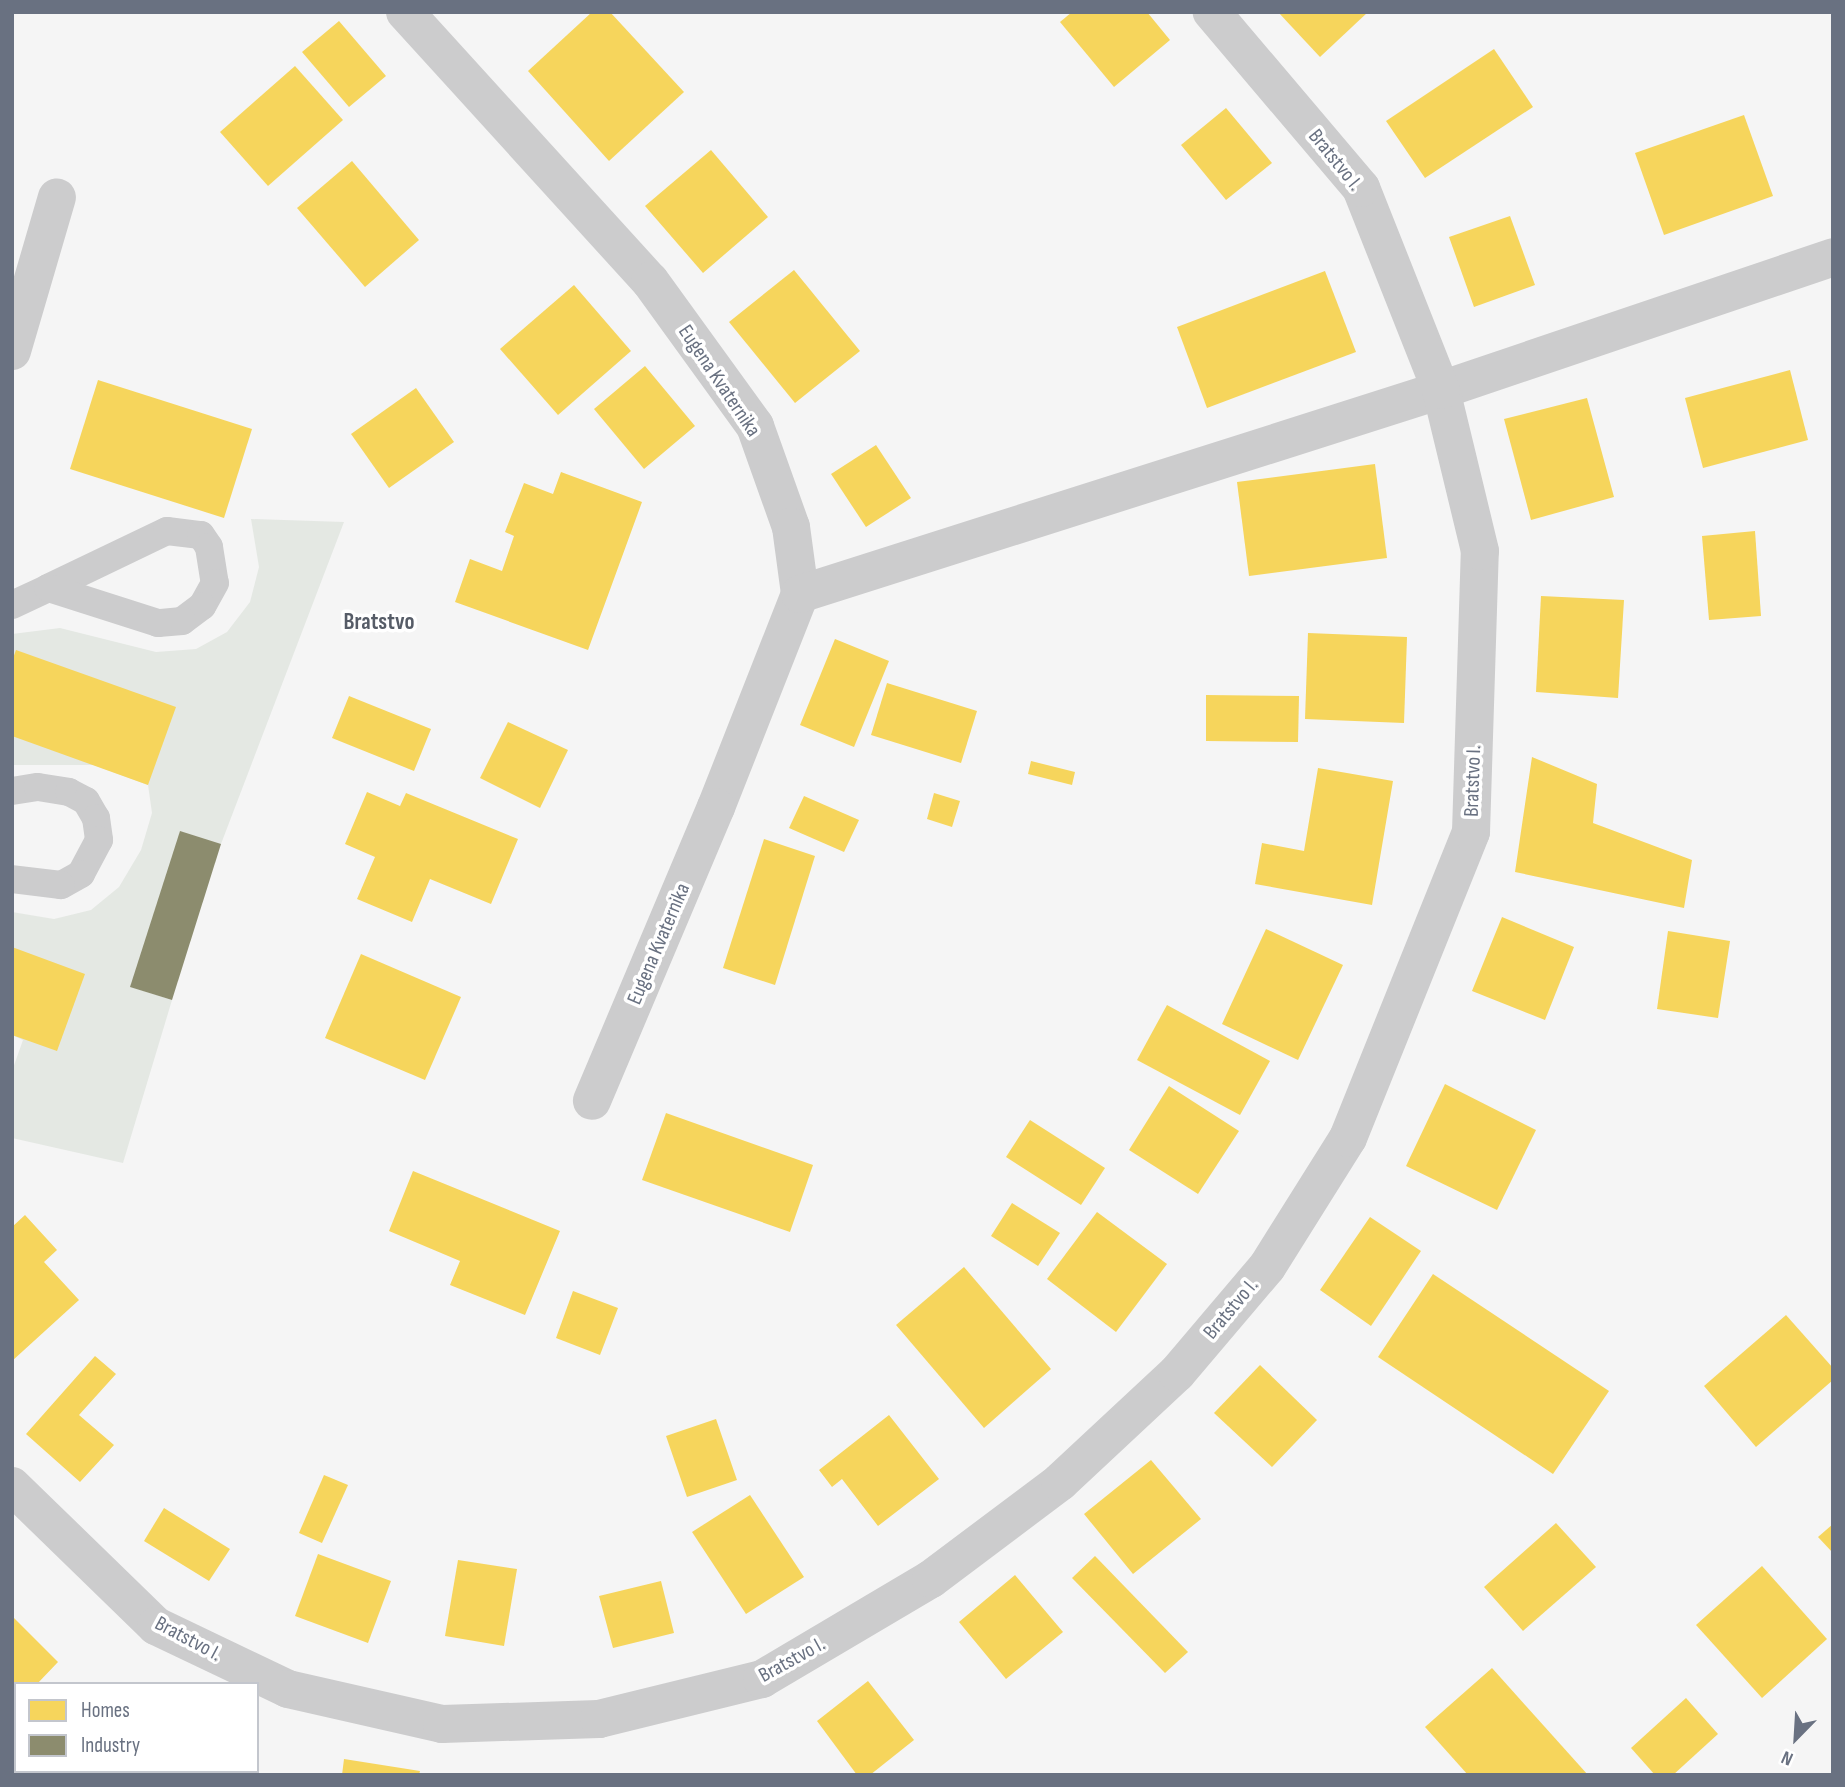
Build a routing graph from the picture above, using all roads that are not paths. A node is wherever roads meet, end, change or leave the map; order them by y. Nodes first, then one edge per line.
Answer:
1 (405, 12) edge
2 (1212, 12) edge
3 (57, 197) dead end
4 (1833, 257) edge
5 (12, 351) edge
6 (1441, 390) junction
7 (48, 588) junction
8 (800, 594) junction
9 (12, 606) edge
10 (12, 791) edge
11 (12, 879) edge
12 (592, 1101) dead end
13 (12, 1486) edge

1 - 8 street, Eugena Kvaternika
2 - 6 street, Bratstvo I.
3 - 5 street
4 - 6 street
6 - 8 street
6 - 13 street, Bratstvo I.
7 - 7 lane
7 - 9 lane
8 - 12 street, Eugena Kvaternika
10 - 11 lane

